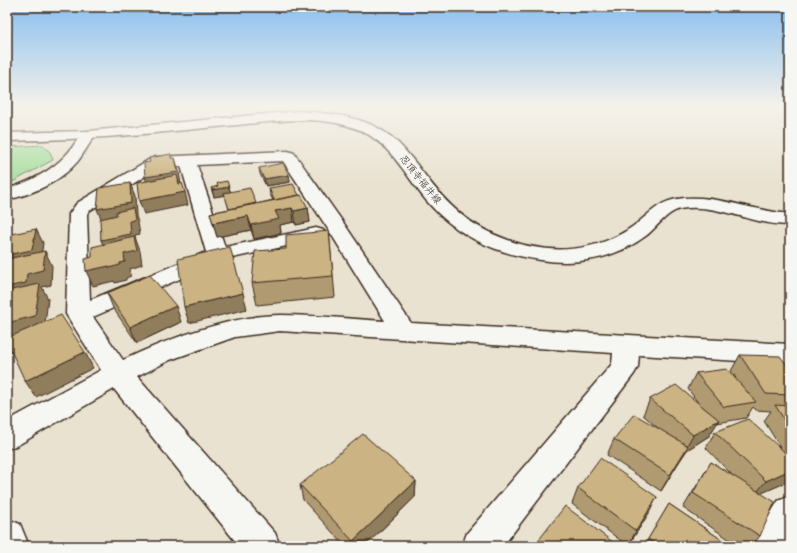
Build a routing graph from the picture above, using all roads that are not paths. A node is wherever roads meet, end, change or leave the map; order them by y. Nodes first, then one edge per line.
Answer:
1 (112, 132) edge
2 (373, 132) edge
3 (88, 134) junction
4 (7, 137) edge
5 (187, 160) junction
6 (7, 195) edge
7 (790, 220) edge
8 (338, 229) junction
9 (217, 255) junction
10 (78, 314) junction
11 (403, 330) junction
12 (627, 345) junction
13 (786, 359) edge
14 (118, 374) junction
15 (7, 436) edge
16 (790, 513) edge
17 (7, 537) edge
18 (11, 546) edge
19 (262, 546) edge
20 (480, 546) edge
21 (772, 546) edge

1 - 3 street, 忍頂寺福井線
2 - 7 street, 忍頂寺福井線
3 - 4 street, 忍頂寺福井線
3 - 6 street
5 - 8 street
5 - 9 street
5 - 10 street
8 - 9 street
8 - 11 street
9 - 10 street
10 - 14 street
11 - 12 street
11 - 14 street
12 - 13 street
12 - 20 street
14 - 15 street
14 - 19 street
16 - 21 street
17 - 18 street

